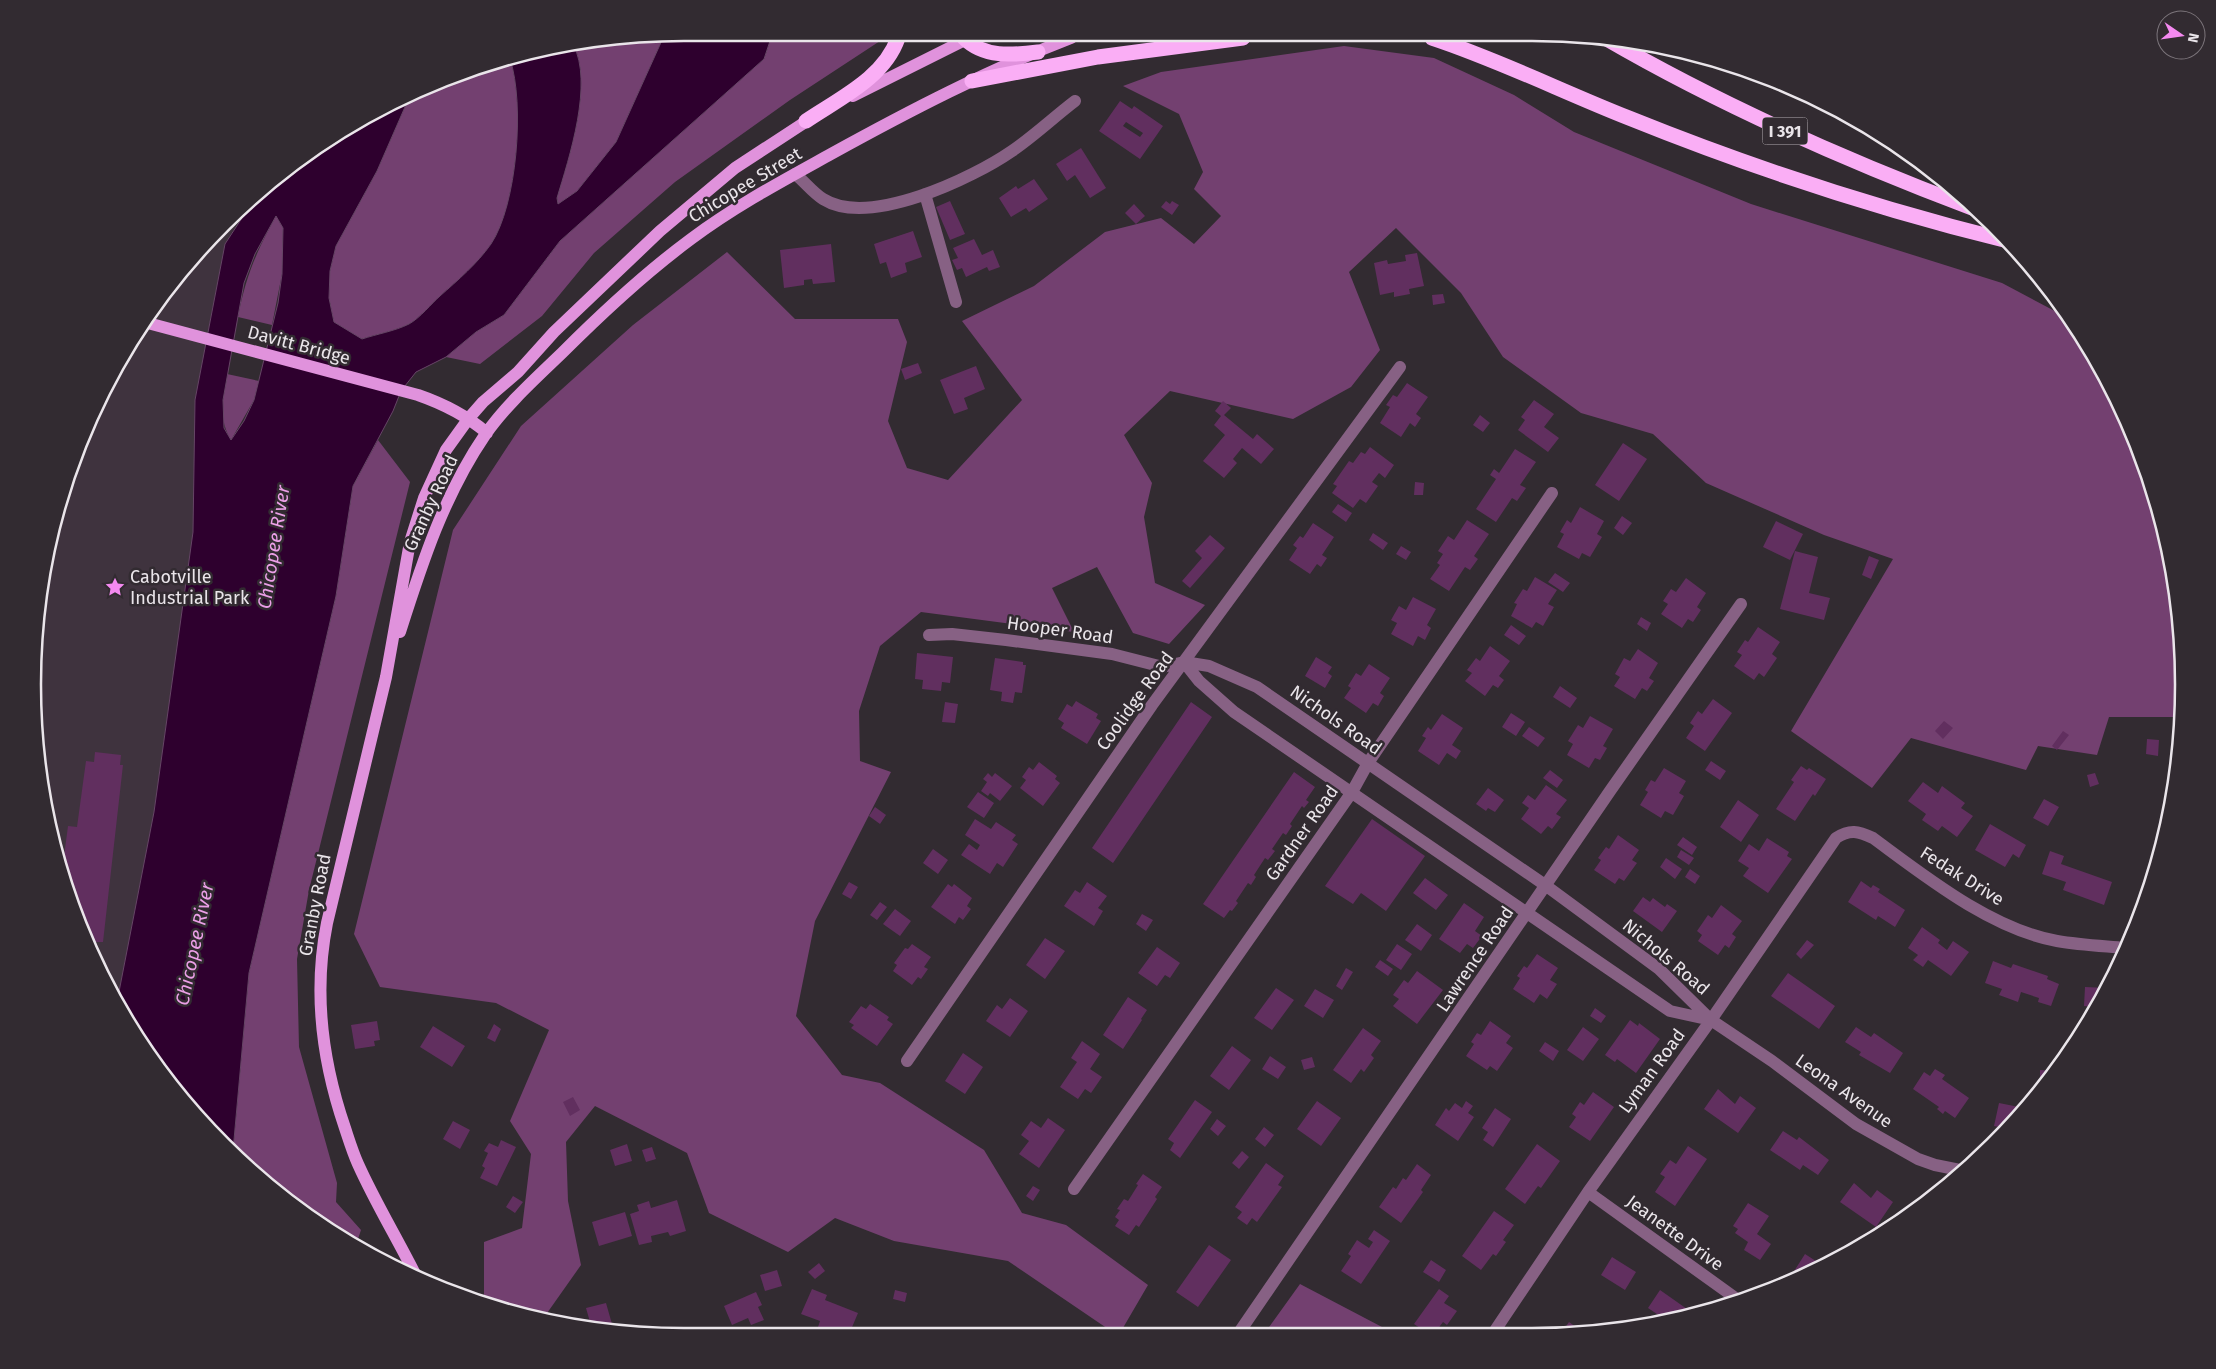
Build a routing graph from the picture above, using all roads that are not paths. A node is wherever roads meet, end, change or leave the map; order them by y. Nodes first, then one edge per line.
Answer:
1 (897, 41) edge
2 (962, 41) edge
3 (968, 41) edge
4 (1065, 41) edge
5 (1220, 41) edge
6 (1439, 41) edge
7 (1624, 49) edge
8 (1038, 52) junction
9 (972, 81) junction
10 (1075, 101) dead end
11 (806, 121) junction
12 (795, 174) junction
13 (925, 194) junction
14 (1957, 202) edge
15 (1994, 238) edge
16 (956, 302) dead end
17 (152, 324) edge
18 (1400, 367) dead end
19 (469, 418) junction
20 (487, 433) junction
21 (1552, 493) dead end
22 (1741, 604) dead end
23 (929, 635) dead end
24 (1184, 662) junction
25 (386, 677) junction
26 (1368, 763) junction
27 (1352, 792) junction
28 (1846, 832) joint
29 (1545, 885) junction
30 (1527, 913) junction
31 (2118, 947) edge
32 (1711, 1020) junction
33 (906, 1061) dead end
34 (1955, 1169) edge
35 (1074, 1189) dead end
36 (1588, 1192) junction
37 (411, 1266) edge
38 (1732, 1296) edge
39 (1242, 1328) edge
40 (1497, 1328) edge

1 - 11 highway
2 - 11 main road, Chicopee Street
3 - 8 highway
4 - 8 main road, Chicopee Street
5 - 9 highway
6 - 15 highway
7 - 14 highway, I 391
8 - 9 main road, Chicopee Street
9 - 12 main road, Chicopee Street
10 - 13 street
11 - 19 main road, Chicopee Street
12 - 13 street
12 - 20 main road, Chicopee Street
13 - 16 street
17 - 19 main road, Davitt Bridge
18 - 24 street, Coolidge Road
19 - 20 main road, Davitt Bridge
19 - 25 main road, Granby Road
20 - 25 main road, Granby Road
21 - 26 street, Gardner Road
22 - 29 street, Lawrence Road
23 - 24 street, Hooper Road
24 - 26 street, Nichols Road
24 - 27 street, Nichols Road
24 - 33 street, Coolidge Road
25 - 37 main road, Granby Road
26 - 27 street, Gardner Road
26 - 29 street, Nichols Road
27 - 30 street, Nichols Road
27 - 35 street, Gardner Road
28 - 31 street, Fedak Drive
28 - 32 street, Lyman Road
29 - 30 street, Lawrence Road
29 - 32 street, Nichols Road
30 - 32 street, Nichols Road
30 - 39 street, Lawrence Road
32 - 34 street, Leona Avenue
32 - 36 street, Lyman Road
36 - 38 street, Jeanette Drive
36 - 40 street, Lyman Road

